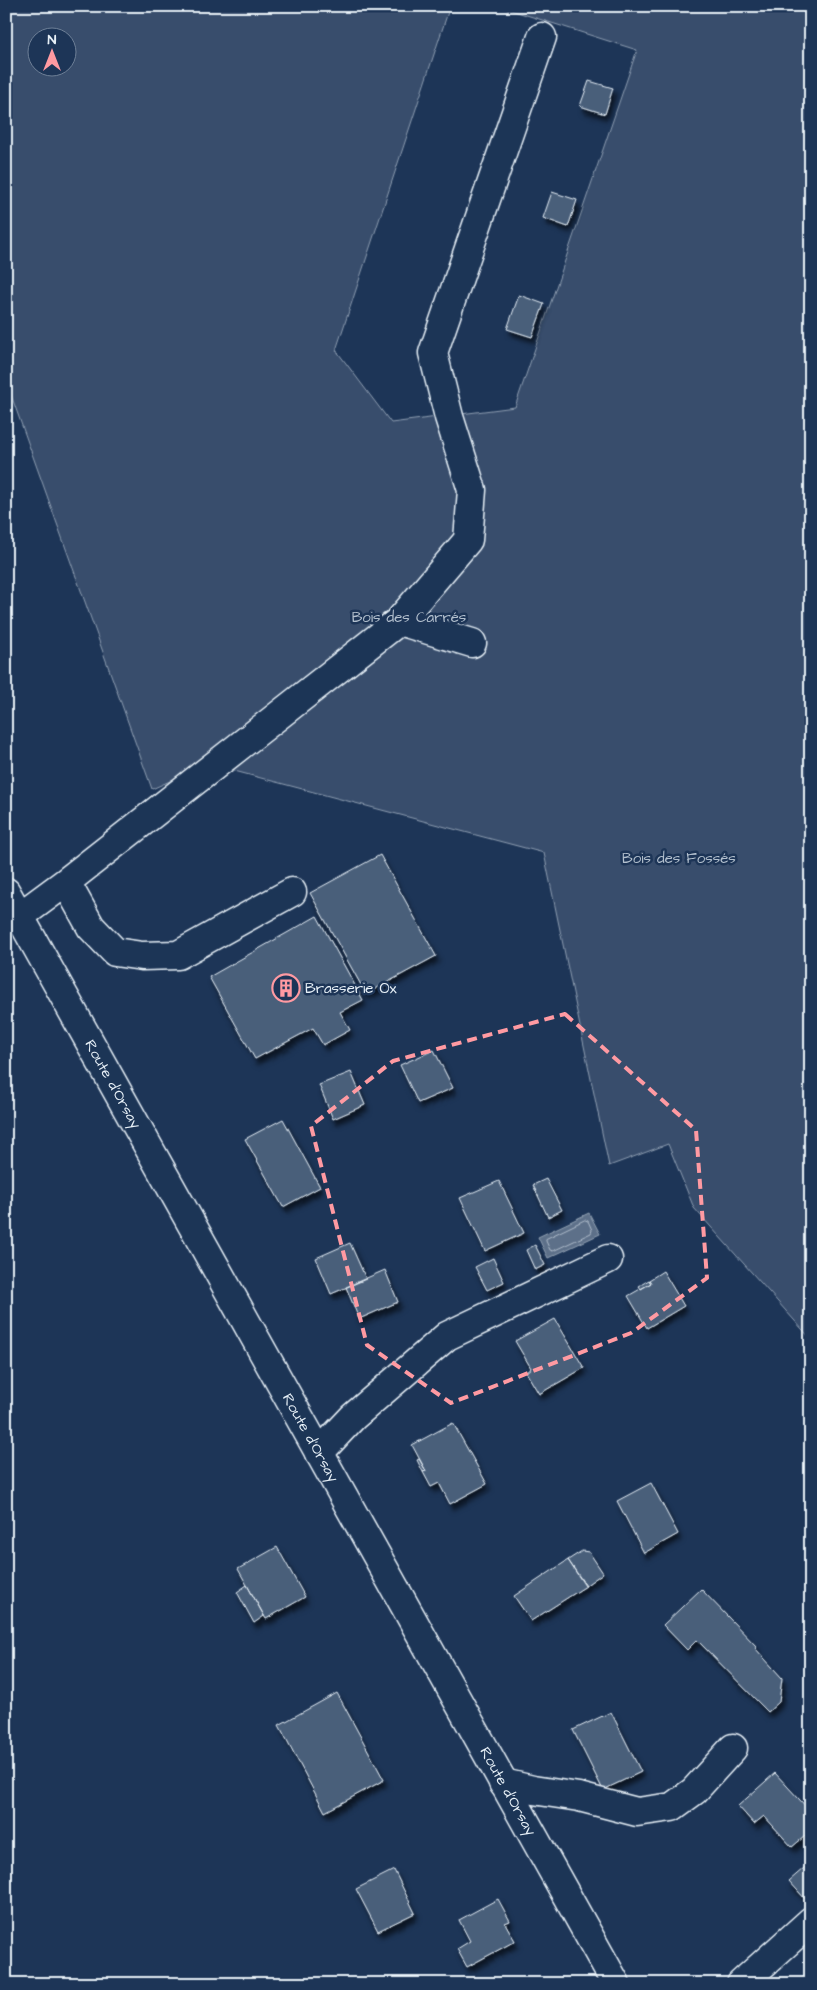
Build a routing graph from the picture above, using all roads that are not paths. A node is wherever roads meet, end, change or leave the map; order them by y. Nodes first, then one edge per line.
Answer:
1 (542, 37) dead end
2 (399, 621) junction
3 (472, 643) dead end
4 (66, 882) junction
5 (6, 892) edge
6 (292, 892) dead end
7 (20, 916) junction
8 (608, 1259) dead end
9 (319, 1453) junction
10 (733, 1748) dead end
11 (503, 1783) junction
12 (811, 1921) edge
13 (616, 1984) edge
14 (741, 1984) edge

1 - 2 main road
2 - 3 main road
2 - 4 main road
4 - 6 main road
4 - 7 main road
5 - 7 main road, Route d'Orsay
7 - 9 main road, Route d'Orsay
8 - 9 main road
9 - 11 main road, Route d'Orsay
10 - 11 main road
11 - 13 main road, Route d'Orsay
12 - 14 main road

